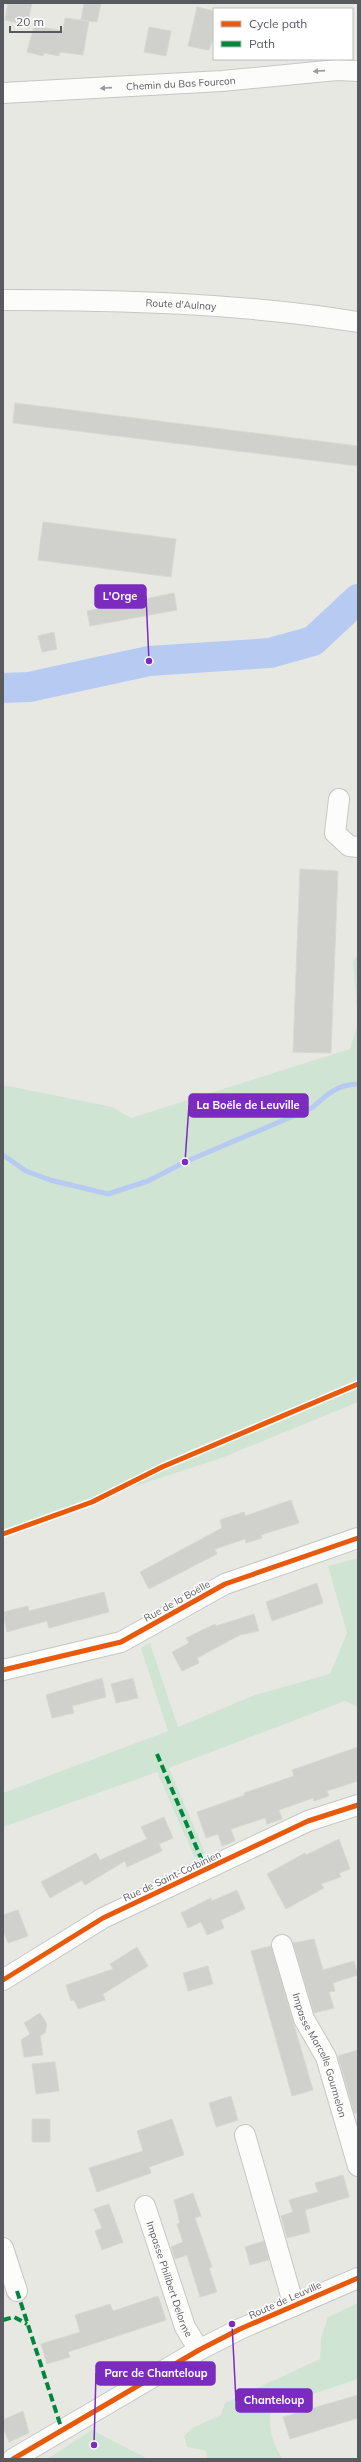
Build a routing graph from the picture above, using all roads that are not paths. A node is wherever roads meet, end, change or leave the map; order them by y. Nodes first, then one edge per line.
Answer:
1 (358, 71) edge
2 (3, 93) edge
3 (3, 300) edge
4 (358, 322) edge
5 (339, 799) dead end
6 (358, 847) edge
7 (358, 1538) edge
8 (3, 1670) edge
9 (358, 1805) edge
10 (282, 1945) dead end
11 (3, 1980) edge
12 (246, 2135) dead end
13 (358, 2166) edge
14 (145, 2206) dead end
15 (3, 2248) edge
16 (358, 2278) edge
17 (17, 2292) dead end
18 (294, 2306) junction
19 (199, 2350) junction
20 (13, 2459) edge

1 -> 2 street, Chemin du Bas Fourcon
3 - 4 street, Route d'Aulnay
5 - 6 street
7 - 8 street, Rue de la Boëlle
9 - 11 street, Rue de Saint-Corbinien
10 - 13 street, Impasse Marcelle Gourmelon
12 - 18 street
14 - 19 street, Impasse Philibert Delorme
15 - 17 street
16 - 18 street, Route de Leuville
18 - 19 street, Route de Leuville
19 - 20 street, Route de Leuville

